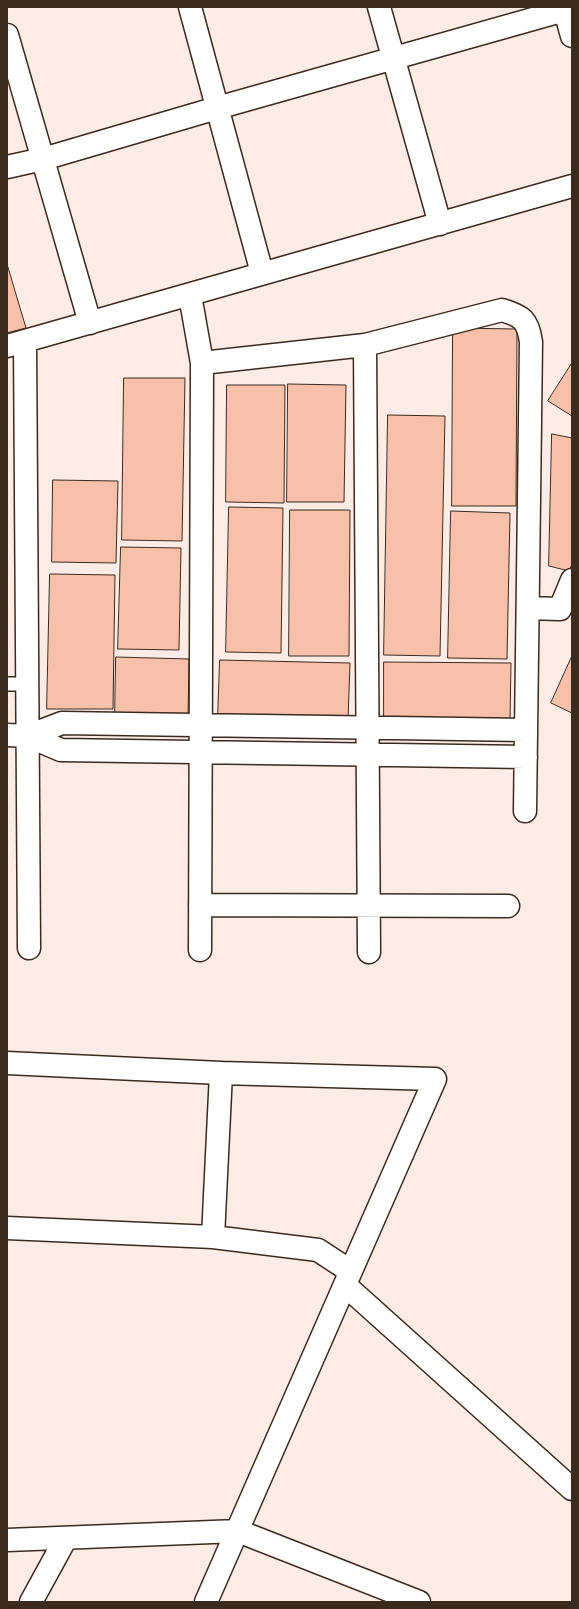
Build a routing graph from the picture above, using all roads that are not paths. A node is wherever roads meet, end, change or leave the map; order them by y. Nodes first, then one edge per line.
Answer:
1 (190, 7) edge
2 (379, 7) edge
3 (567, 9) edge
4 (7, 35) edge
5 (572, 36) edge
6 (394, 59) junction
7 (217, 108) junction
8 (43, 159) junction
9 (7, 167) edge
10 (572, 186) edge
11 (440, 224) junction
12 (262, 273) junction
13 (190, 295) junction
14 (90, 323) junction
15 (16, 344) edge
16 (365, 345) junction
17 (202, 363) junction
18 (572, 580) edge
19 (528, 608) junction
20 (17, 684) edge
21 (202, 725) junction
22 (368, 728) junction
23 (526, 730) junction
24 (17, 736) edge
25 (202, 752) junction
26 (368, 754) junction
27 (526, 756) junction
28 (525, 811) dead end
29 (200, 905) junction
30 (369, 906) junction
31 (508, 906) dead end
32 (29, 948) dead end
33 (200, 950) dead end
34 (369, 952) dead end
35 (7, 1063) edge
36 (221, 1073) junction
37 (7, 1228) edge
38 (213, 1237) junction
39 (348, 1278) junction
40 (572, 1488) edge
41 (238, 1531) junction
42 (66, 1538) junction
43 (7, 1540) edge
44 (31, 1602) edge
45 (206, 1602) edge
46 (419, 1602) edge

1 - 7 street
2 - 6 street
3 - 5 street
3 - 6 street
4 - 8 street
6 - 7 street
6 - 11 street
7 - 8 street
7 - 12 street
8 - 9 street
8 - 14 street
10 - 11 street
11 - 12 street
12 - 13 street
13 - 14 street
13 - 17 street
14 - 15 street
15 - 20 street
16 - 17 street
16 - 19 street
16 - 22 street
17 - 21 street
18 - 19 street
19 - 23 street
20 - 24 street
21 - 22 street
21 - 24 street
21 - 25 street
22 - 23 street
22 - 26 street
23 - 27 street
24 - 25 street
24 - 32 street
25 - 26 street
25 - 29 street
26 - 27 street
26 - 30 street
27 - 28 street
29 - 30 street
29 - 33 street
30 - 31 street
30 - 34 street
35 - 36 street
36 - 38 street
36 - 39 street
37 - 38 street
38 - 39 street
39 - 40 street
39 - 41 street
41 - 42 street
41 - 45 street
41 - 46 street
42 - 43 street
42 - 44 street

